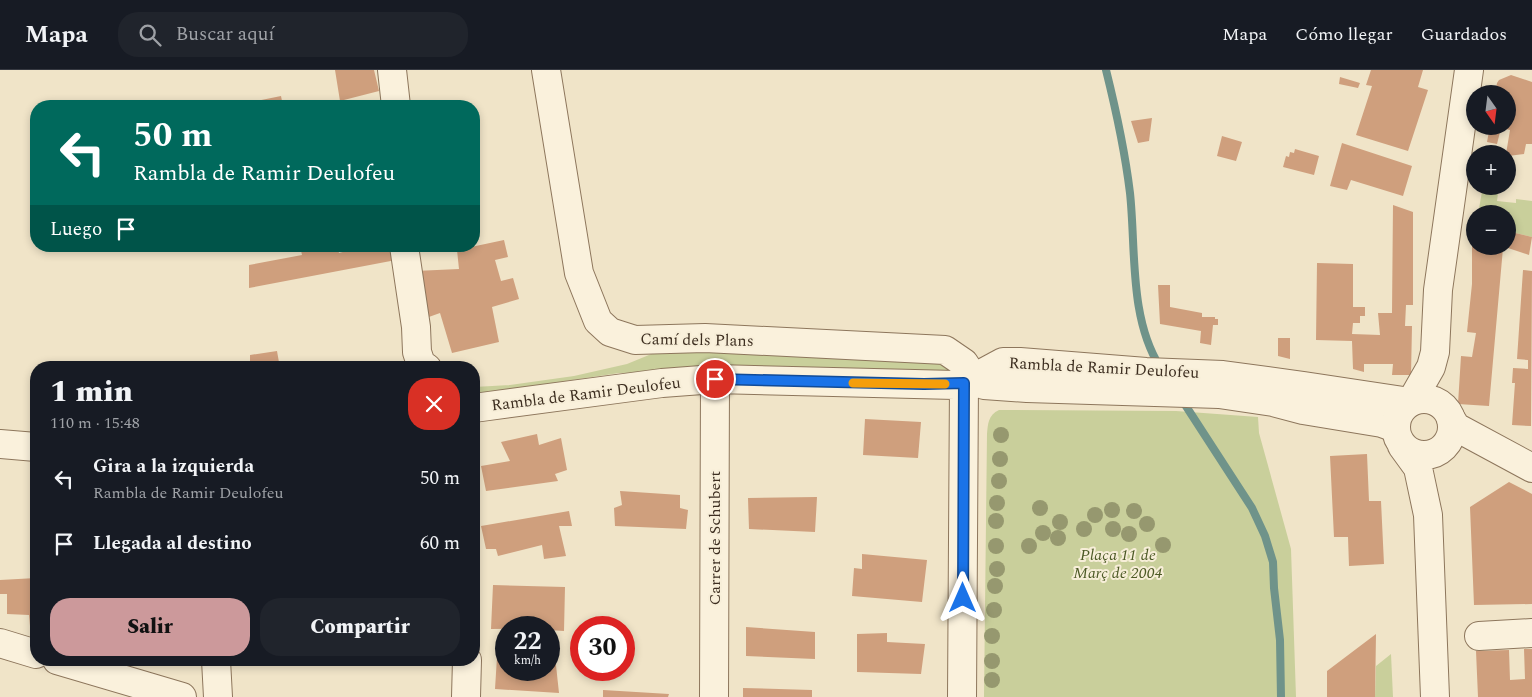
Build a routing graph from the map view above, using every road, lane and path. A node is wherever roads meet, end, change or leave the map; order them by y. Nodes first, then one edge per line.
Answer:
1 (392, 70) edge
2 (546, 70) edge
3 (1469, 70) edge
4 (395, 100) edge
5 (405, 252) edge
6 (1435, 352) junction
7 (420, 361) edge
8 (715, 379) junction
9 (974, 382) junction
10 (1411, 402) junction
11 (480, 407) edge
12 (1446, 412) junction
13 (1399, 437) junction
14 (0, 444) edge
15 (30, 446) edge
16 (1445, 447) junction
17 (1532, 468) edge
18 (1426, 504) junction
19 (1532, 633) edge
20 (1479, 636) dead end
21 (0, 643) edge
22 (30, 652) edge
23 (77, 666) edge
24 (216, 666) edge
25 (467, 666) edge
26 (182, 697) edge
27 (218, 697) edge
28 (466, 697) edge
29 (714, 697) edge
30 (962, 697) edge
31 (1434, 697) edge

1 - 4 street
2 - 9 street, Camí dels Plans
3 - 6 street
5 - 7 street
6 - 10 street
6 - 12 street
8 - 9 street, Rambla de Ramir Deulofeu
8 - 11 street, Rambla de Ramir Deulofeu
8 - 29 street, Carrer de Schubert
9 - 10 street, Rambla de Ramir Deulofeu
9 - 13 street, Rambla de Ramir Deulofeu
9 - 30 street
10 - 12 street
10 - 13 street
12 - 16 street
12 - 17 street
13 - 16 street
13 - 18 street
14 - 15 street
16 - 18 street
18 - 31 street
19 - 20 street
21 - 22 street
23 - 26 street
24 - 27 street
25 - 28 street

